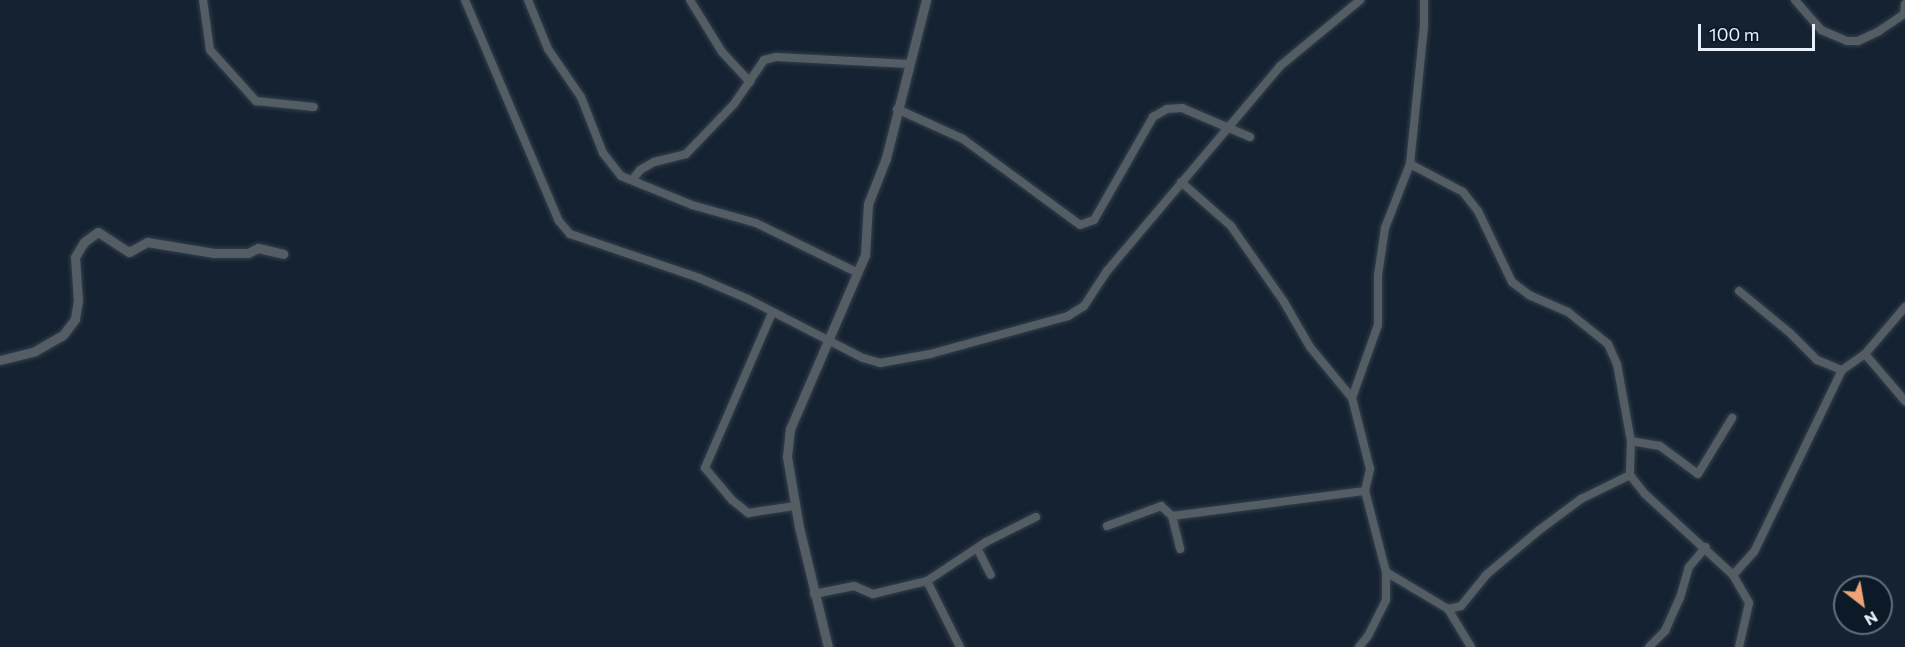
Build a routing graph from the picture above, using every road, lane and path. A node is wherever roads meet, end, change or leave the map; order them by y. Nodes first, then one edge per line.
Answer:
1 (203, 0) edge
2 (465, 0) edge
3 (528, 0) edge
4 (690, 0) edge
5 (926, 0) edge
6 (1360, 0) edge
7 (1424, 0) edge
8 (1794, 0) edge
9 (1905, 2) edge
10 (909, 64) junction
11 (750, 81) junction
12 (314, 107) dead end
13 (897, 109) junction
14 (1229, 126) junction
15 (1250, 137) dead end
16 (1410, 164) junction
17 (632, 180) junction
18 (1181, 182) junction
19 (283, 254) dead end
20 (858, 273) junction
21 (1739, 291) dead end
22 (1905, 307) edge
23 (772, 313) junction
24 (828, 340) junction
25 (1865, 354) junction
26 (0, 360) edge
27 (1842, 369) junction
28 (1353, 398) junction
29 (1905, 401) edge
30 (1732, 418) dead end
31 (1630, 441) junction
32 (1630, 475) junction
33 (1365, 491) junction
34 (795, 507) junction
35 (1172, 516) junction
36 (1036, 517) dead end
37 (1107, 526) dead end
38 (1706, 547) junction
39 (977, 548) junction
40 (1180, 549) dead end
41 (1386, 572) junction
42 (991, 575) dead end
43 (1733, 575) junction
44 (927, 581) junction
45 (814, 594) junction
46 (1448, 609) junction
47 (828, 647) edge
48 (960, 647) edge
49 (1359, 647) edge
50 (1472, 647) edge
51 (1649, 647) edge
52 (1739, 647) edge

1 - 12 street
2 - 23 street
3 - 17 street
4 - 11 street
5 - 10 street
6 - 14 street
7 - 16 street
8 - 9 street
10 - 11 street
10 - 13 street
11 - 17 street
13 - 14 street
13 - 20 street
14 - 15 street
14 - 18 street
16 - 28 street
16 - 31 street
17 - 20 street
18 - 24 street
18 - 28 street
19 - 26 street
20 - 24 street
21 - 27 street
22 - 25 street
23 - 24 street
23 - 34 street
24 - 34 street
25 - 27 street
25 - 29 street
27 - 43 street
28 - 33 street
30 - 31 street
31 - 32 street
32 - 38 street
32 - 46 street
33 - 35 street
33 - 41 street
34 - 45 street
35 - 37 street
35 - 40 street
36 - 39 street
38 - 43 street
38 - 51 street
39 - 42 street
39 - 44 street
41 - 46 street
41 - 49 street
43 - 52 street
44 - 45 street
44 - 48 street
45 - 47 street
46 - 50 street

